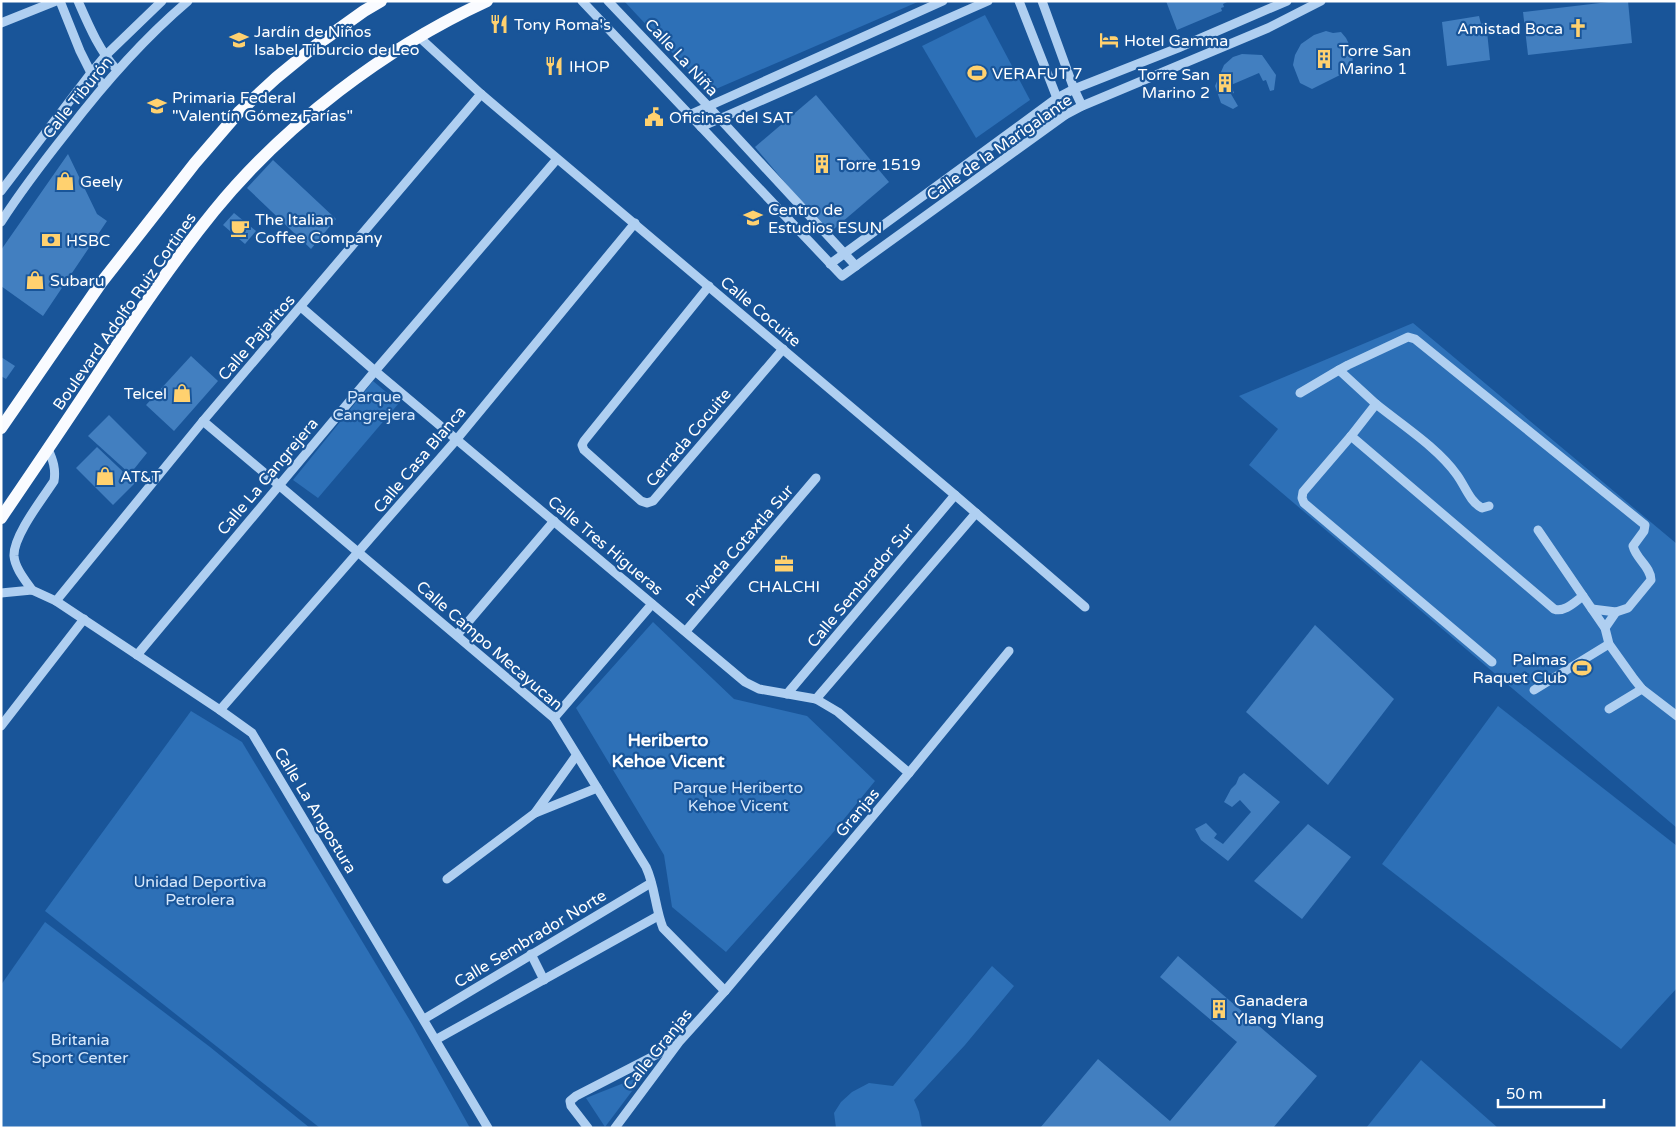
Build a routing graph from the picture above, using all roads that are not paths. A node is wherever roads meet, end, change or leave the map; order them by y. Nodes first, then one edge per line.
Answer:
1 (58, 1) edge
2 (78, 1) edge
3 (162, 1) edge
4 (188, 1) edge
5 (381, 1) edge
6 (487, 1) edge
7 (582, 1) edge
8 (608, 1) edge
9 (943, 1) edge
10 (988, 1) edge
11 (1019, 1) edge
12 (1042, 1) edge
13 (1287, 1) edge
14 (1321, 1) edge
15 (1261, 13) junction
16 (1, 23) edge
17 (1268, 28) junction
18 (419, 37) junction
19 (105, 56) junction
20 (117, 70) junction
21 (91, 73) junction
22 (104, 84) junction
23 (1074, 89) junction
24 (481, 94) junction
25 (1057, 98) junction
26 (708, 106) junction
27 (1082, 106) junction
28 (690, 115) junction
29 (1065, 115) junction
30 (720, 120) junction
31 (701, 127) junction
32 (557, 159) junction
33 (1, 191) edge
34 (1, 222) edge
35 (635, 223) junction
36 (843, 254) junction
37 (830, 264) junction
38 (856, 266) junction
39 (708, 286) junction
40 (301, 307) junction
41 (783, 349) junction
42 (1339, 370) junction
43 (375, 371) junction
44 (1300, 393) dead end
45 (1376, 404) junction
46 (203, 421) junction
47 (1, 428) edge
48 (1351, 436) junction
49 (457, 438) junction
50 (48, 449) junction
51 (816, 478) dead end
52 (278, 485) junction
53 (955, 495) junction
54 (1488, 506) dead end
55 (976, 513) junction
56 (1, 518) edge
57 (554, 521) junction
58 (1538, 530) dead end
59 (359, 552) junction
60 (32, 590) junction
61 (1, 593) edge
62 (1583, 596) junction
63 (56, 601) junction
64 (652, 604) junction
65 (1085, 607) dead end
66 (1592, 609) junction
67 (1616, 612) junction
68 (84, 620) junction
69 (1604, 628) junction
70 (686, 630) junction
71 (457, 635) junction
72 (1608, 644) junction
73 (1009, 651) dead end
74 (137, 655) junction
75 (1492, 662) dead end
76 (1642, 689) junction
77 (1534, 690) dead end
78 (787, 694) junction
79 (816, 699) junction
80 (1609, 709) dead end
81 (220, 710) junction
82 (1677, 716) edge
83 (554, 718) junction
84 (1, 726) edge
85 (576, 756) junction
86 (909, 773) junction
87 (597, 788) junction
88 (535, 813) junction
89 (447, 879) dead end
90 (651, 883) junction
91 (658, 916) junction
92 (531, 954) junction
93 (544, 980) junction
94 (725, 991) junction
95 (424, 1019) junction
96 (437, 1039) junction
97 (679, 1042) junction
98 (488, 1128) edge
99 (588, 1128) edge
100 (615, 1128) edge

1 - 16 street
1 - 21 street
2 - 19 street
3 - 19 street, Calle Tiburón
4 - 20 street, Calle Tiburón
5 - 47 main road, Boulevard Adolfo Ruiz Cortines
6 - 18 main road, Boulevard Adolfo Ruiz Cortines
7 - 28 street
8 - 26 street, Calle La Niña
9 - 26 street
10 - 30 street
11 - 25 street
12 - 23 street
13 - 15 street, Calle de la Marigalante
14 - 17 street, Calle de la Marigalante
15 - 17 street
15 - 23 street, Calle de la Marigalante
17 - 27 street, Calle de la Marigalante
18 - 24 street, Calle Cocuite
18 - 50 main road, Boulevard Adolfo Ruiz Cortines
19 - 20 street
19 - 21 street, Calle Tiburón
20 - 22 street, Calle Tiburón
21 - 22 street
21 - 33 street, Calle Tiburón
22 - 34 street, Calle Tiburón
23 - 25 street, Calle de la Marigalante
23 - 27 street
24 - 32 street, Calle Cocuite
24 - 40 street, Calle Pajaritos
25 - 29 street
25 - 36 street, Calle de la Marigalante
26 - 28 street
26 - 30 street, Calle La Niña
27 - 29 street, Calle de la Marigalante
28 - 31 street
29 - 38 street, Calle de la Marigalante
30 - 31 street
30 - 36 street, Calle La Niña
31 - 37 street
32 - 35 street, Calle Cocuite
32 - 43 street, Calle La Cangrejera
35 - 39 street, Calle Cocuite
35 - 49 street, Calle Casa Blanca
36 - 37 street, Calle de la Marigalante
36 - 38 street, Calle La Niña
37 - 38 street, Calle de la Marigalante
39 - 41 street, Calle Cocuite
39 - 41 street, Cerrada Cocuite
40 - 43 street, Calle Tres Higueras
40 - 46 street, Calle Pajaritos
41 - 53 street, Calle Cocuite
42 - 44 street
42 - 45 street
42 - 67 street
43 - 49 street, Calle Tres Higueras
43 - 52 street, Calle La Cangrejera
45 - 48 street
45 - 54 street
46 - 52 street, Calle Campo Mecayucan
46 - 63 street, Calle Pajaritos
48 - 62 street
48 - 75 street
49 - 57 street, Calle Tres Higueras
49 - 59 street, Calle Casa Blanca
50 - 56 main road, Boulevard Adolfo Ruiz Cortines
50 - 60 street
51 - 70 street, Privada Cotaxtla Sur
52 - 59 street, Calle Campo Mecayucan
52 - 74 street, Calle La Cangrejera
53 - 55 street, Calle Cocuite
53 - 78 street, Calle Sembrador Sur
55 - 65 street, Calle Cocuite
55 - 79 street
57 - 64 street, Calle Tres Higueras
57 - 71 street
58 - 62 street
59 - 71 street, Calle Campo Mecayucan
59 - 81 street, Calle Casa Blanca
60 - 61 street
60 - 63 street, Calle La Angostura
62 - 66 street
63 - 68 street, Calle La Angostura
64 - 70 street, Calle Tres Higueras
64 - 83 street
66 - 67 street
66 - 69 street
67 - 69 street
68 - 74 street, Calle La Angostura
68 - 84 street
69 - 72 street
70 - 78 street, Calle Tres Higueras
71 - 83 street, Calle Campo Mecayucan
72 - 76 street
72 - 77 street
73 - 86 street, Granjas
74 - 81 street, Calle La Angostura
76 - 80 street
76 - 82 street
78 - 79 street, Calle Tres Higueras
79 - 86 street, Calle Tres Higueras
81 - 95 street, Calle La Angostura
83 - 85 street, Calle Campo Mecayucan
85 - 87 street, Calle Campo Mecayucan
85 - 88 street
86 - 94 street, Granjas
87 - 88 street
87 - 90 street, Calle Campo Mecayucan
88 - 89 street
90 - 91 street, Calle Campo Mecayucan
90 - 92 street, Calle Sembrador Norte
91 - 93 street
91 - 94 street, Calle Campo Mecayucan
92 - 93 street
92 - 95 street, Calle Sembrador Norte
93 - 96 street
94 - 97 street, Calle Granjas
95 - 96 street, Calle La Angostura
96 - 98 street, Calle La Angostura
97 - 99 street
97 - 100 street, Calle Granjas

